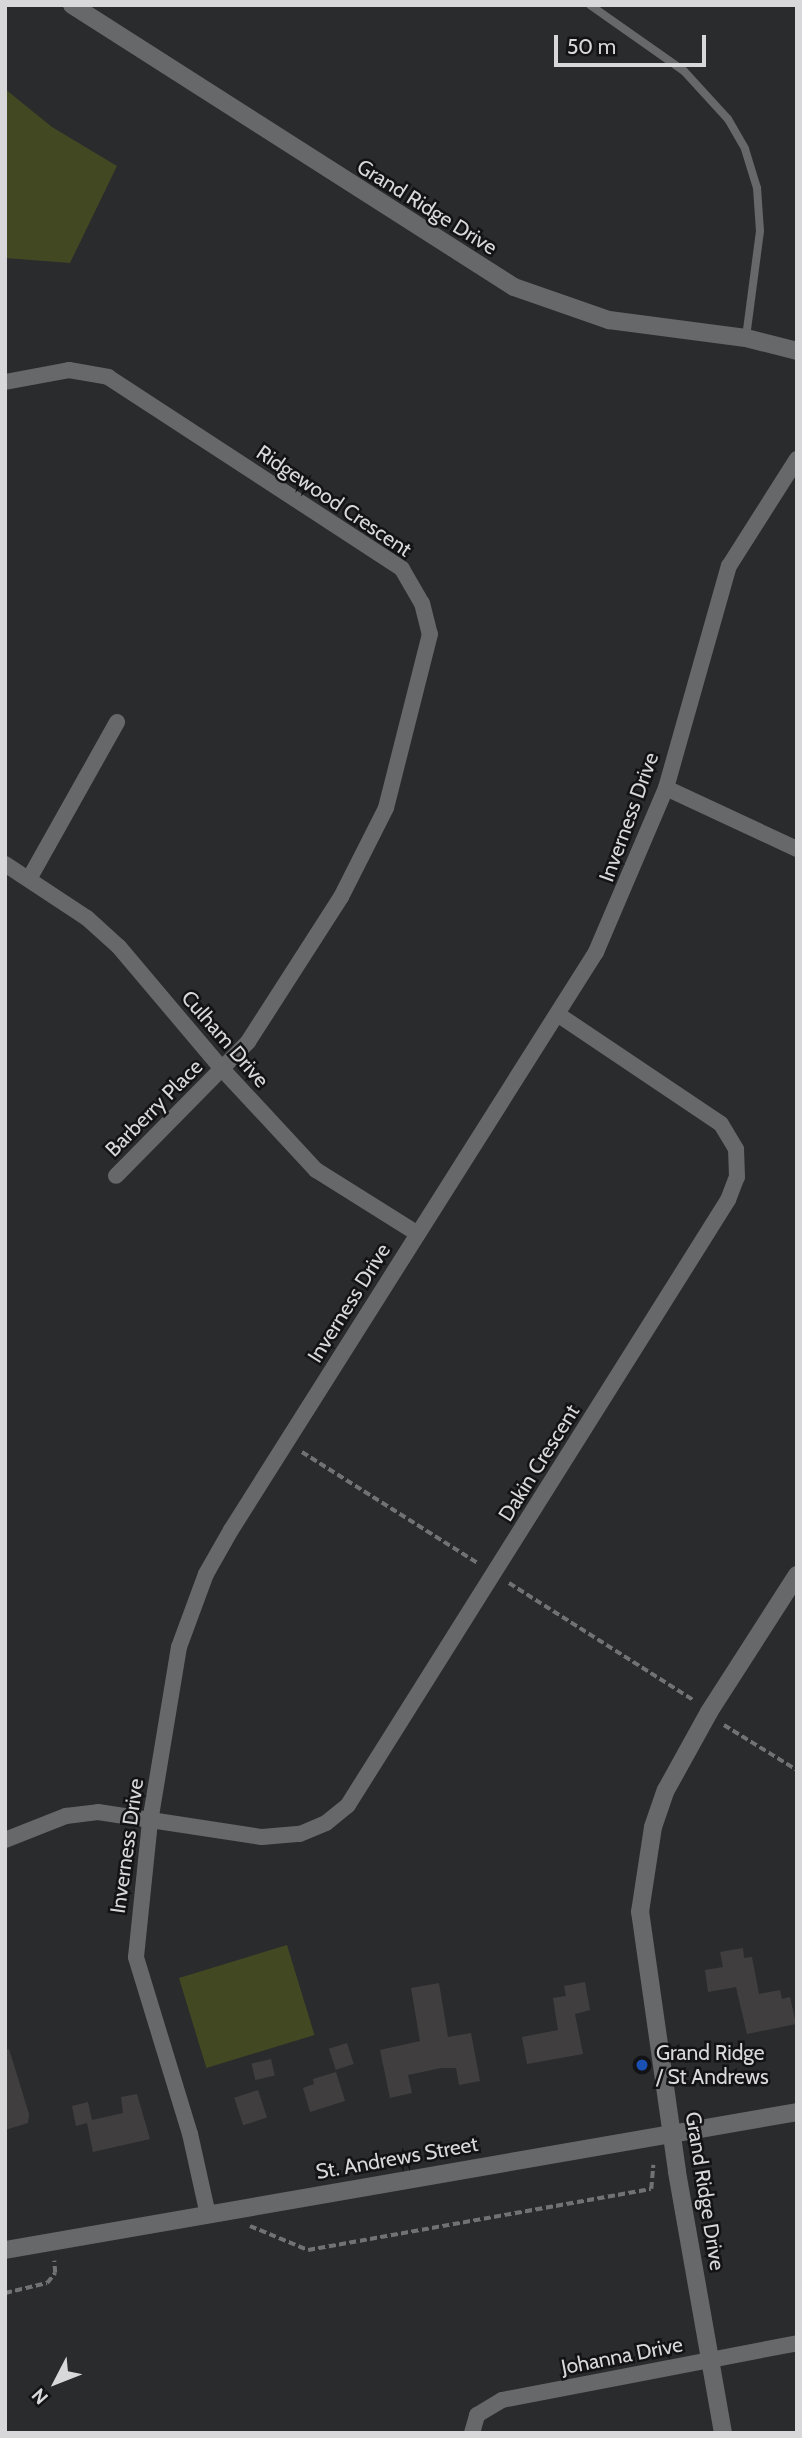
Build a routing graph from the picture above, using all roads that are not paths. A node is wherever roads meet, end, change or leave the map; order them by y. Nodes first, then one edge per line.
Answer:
1 (72, 5) edge
2 (590, 5) edge
3 (746, 338) junction
4 (797, 351) edge
5 (5, 382) edge
6 (797, 459) edge
7 (117, 722) dead end
8 (666, 788) junction
9 (797, 849) edge
10 (5, 864) edge
11 (29, 878) junction
12 (560, 1016) junction
13 (223, 1070) junction
14 (116, 1176) dead end
15 (418, 1234) junction
16 (797, 1575) edge
17 (150, 1822) junction
18 (5, 1840) edge
19 (797, 2112) edge
20 (673, 2132) junction
21 (208, 2215) junction
22 (5, 2249) edge
23 (797, 2343) edge
24 (710, 2360) junction
25 (472, 2433) edge
26 (723, 2433) edge

1 - 3 street, Grand Ridge Drive
2 - 3 lane
3 - 4 street, Grand Ridge Drive
5 - 13 street, Ridgewood Crescent
6 - 8 street, Inverness Drive
7 - 11 street
8 - 9 street
8 - 12 street, Inverness Drive
10 - 11 street, Culham Drive
11 - 13 street, Culham Drive
12 - 15 street, Inverness Drive
12 - 17 street, Dakin Crescent
13 - 14 street, Barberry Place
13 - 15 street, Culham Drive
15 - 17 street, Inverness Drive
16 - 20 street, Grand Ridge Drive
17 - 18 street, Dakin Crescent
17 - 21 street, Inverness Drive
19 - 20 street, St. Andrews Street
20 - 21 street, St. Andrews Street
20 - 24 street, Grand Ridge Drive
21 - 22 street, St. Andrews Street
23 - 24 street, Johanna Drive
24 - 25 street, Johanna Drive
24 - 26 street, Grand Ridge Drive

